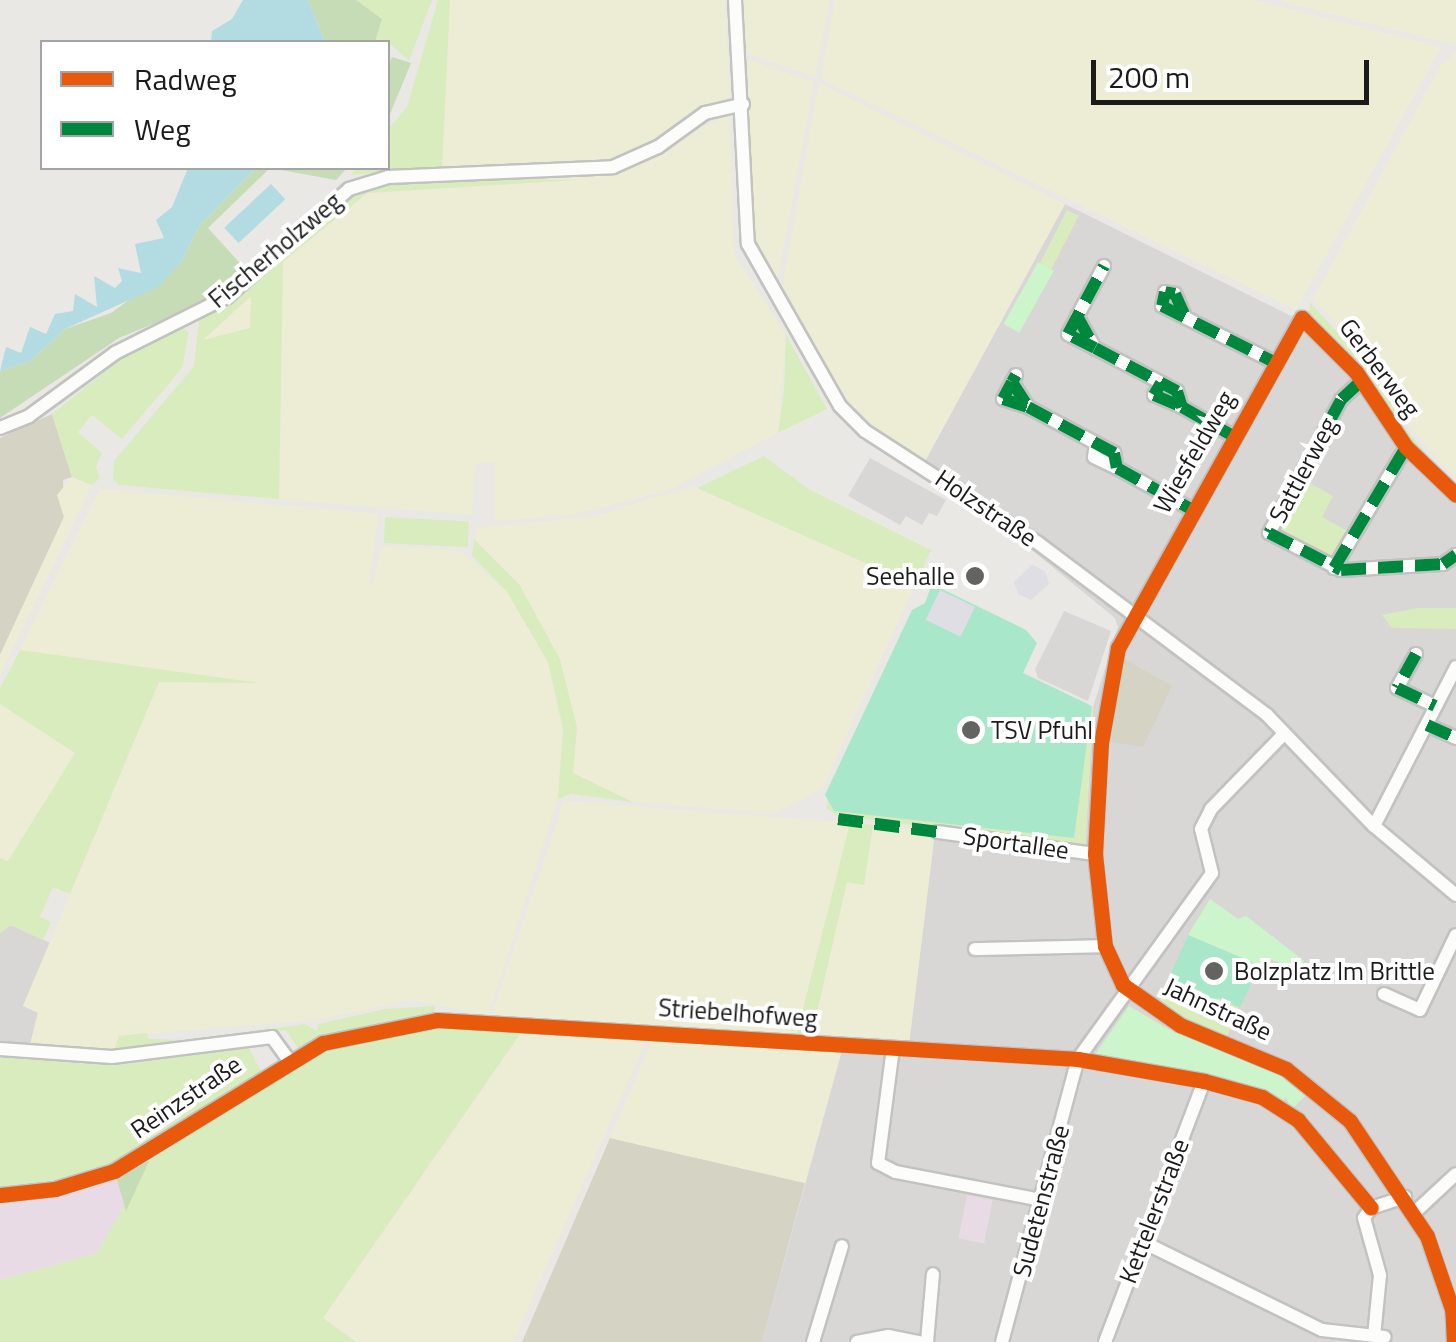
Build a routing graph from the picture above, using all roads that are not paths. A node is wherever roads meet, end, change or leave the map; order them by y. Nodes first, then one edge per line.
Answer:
1 (736, 0) edge
2 (743, 104) junction
3 (1104, 266) dead end
4 (1184, 314) dead end
5 (1302, 318) joint
6 (1274, 362) junction
7 (1014, 378) dead end
8 (1360, 382) junction
9 (0, 428) edge
10 (1233, 436) junction
11 (1406, 447) junction
12 (1456, 495) edge
13 (1191, 509) junction
14 (1456, 555) edge
15 (1334, 568) junction
16 (1132, 613) junction
17 (1416, 654) dead end
18 (1456, 667) edge
19 (1435, 706) junction
20 (1428, 725) junction
21 (1284, 734) junction
22 (1456, 738) edge
23 (1374, 826) junction
24 (938, 832) dead end
25 (1094, 854) junction
26 (1456, 895) edge
27 (1456, 935) edge
28 (1105, 946) junction
29 (975, 949) dead end
30 (1129, 992) junction
31 (1384, 994) dead end
32 (395, 1024) joint
33 (894, 1048) junction
34 (0, 1049) edge
35 (1078, 1059) junction
36 (289, 1060) junction
37 (1204, 1081) junction
38 (1456, 1174) edge
39 (0, 1195) edge
40 (1404, 1197) junction
41 (1041, 1200) junction
42 (1372, 1208) junction
43 (1414, 1212) junction
44 (1142, 1242) junction
45 (842, 1246) dead end
46 (933, 1274) dead end
47 (813, 1342) edge
48 (856, 1342) edge
49 (923, 1342) edge
50 (1002, 1342) edge
51 (1105, 1342) edge
52 (1454, 1342) edge

1 - 2 street, Holzstraße
2 - 9 street, Fischerholzweg
2 - 16 street, Holzstraße
3 - 10 street
4 - 6 street
5 - 6 street, Wiesfeldweg
5 - 8 street, Gerberweg
6 - 10 street, Wiesfeldweg
7 - 13 street
8 - 11 street, Gerberweg
8 - 15 street, Sattlerweg
10 - 13 street, Wiesfeldweg
11 - 12 street, Gerberweg
11 - 15 street
13 - 16 street, Wiesfeldweg
14 - 15 street
16 - 21 street, Holzstraße
16 - 25 street, Jahnstraße
17 - 19 street
18 - 19 street
19 - 20 street
20 - 22 street
20 - 23 street
21 - 23 street, Holzstraße
21 - 30 street
23 - 26 street, Holzstraße
24 - 25 street, Sportallee
25 - 28 street, Jahnstraße
27 - 31 street
28 - 29 street
28 - 30 street, Jahnstraße
30 - 35 street
30 - 40 street, Jahnstraße
32 - 33 street, Striebelhofweg
32 - 36 street, Reinzstraße
33 - 35 street, Striebelhofweg
33 - 41 street
34 - 36 street
35 - 37 street, Striebelhofweg
35 - 41 street, Sudetenstraße
36 - 39 street, Reinzstraße
37 - 42 street, Striebelhofweg
37 - 44 street, Kettelerstraße
38 - 43 street
40 - 42 street
40 - 43 street, Jahnstraße
41 - 50 street, Sudetenstraße
42 - 44 street
43 - 52 street, Jahnstraße
44 - 51 street, Kettelerstraße
45 - 47 street
46 - 49 street
48 - 49 street

